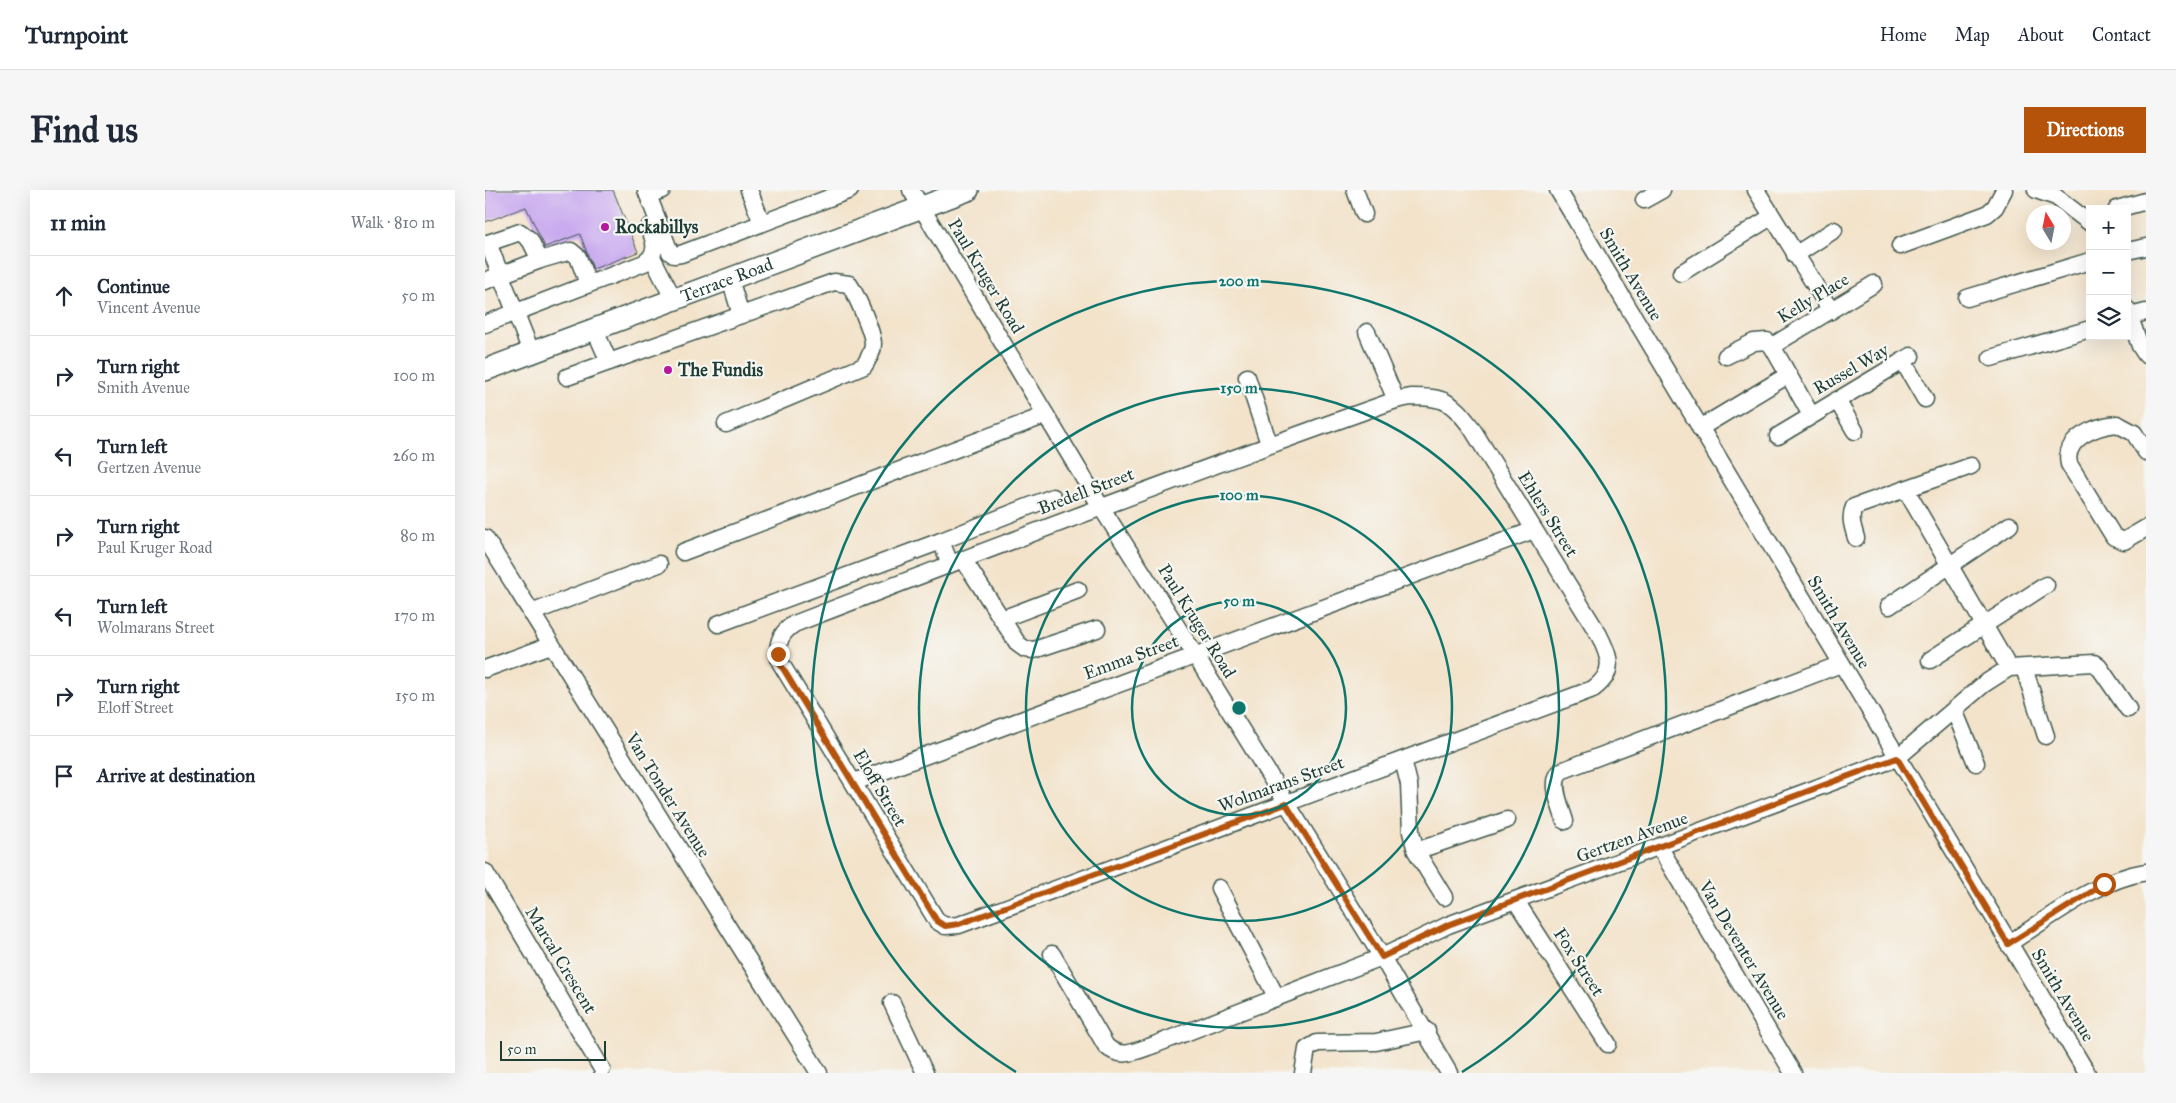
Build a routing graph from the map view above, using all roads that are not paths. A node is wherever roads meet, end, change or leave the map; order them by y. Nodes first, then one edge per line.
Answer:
1 (749, 190) edge
2 (850, 190) edge
3 (967, 190) edge
4 (1355, 190) edge
5 (1558, 190) edge
6 (1662, 190) edge
7 (1757, 190) edge
8 (2004, 190) edge
9 (2036, 190) edge
10 (648, 191) edge
11 (916, 199) edge
12 (1644, 200) dead end
13 (2146, 201) edge
14 (2131, 205) edge
15 (1363, 214) dead end
16 (1771, 217) junction
17 (2086, 220) edge
18 (762, 222) junction
19 (1834, 230) dead end
20 (486, 243) edge
21 (1901, 246) dead end
22 (2146, 247) edge
23 (2131, 250) edge
24 (1795, 255) junction
25 (652, 257) junction
26 (540, 260) junction
27 (2086, 262) edge
28 (1681, 273) dead end
29 (493, 278) edge
30 (730, 279) junction
31 (587, 284) junction
32 (1874, 284) dead end
33 (1967, 298) dead end
34 (674, 300) junction
35 (1831, 311) junction
36 (515, 312) junction
37 (2146, 312) edge
38 (2131, 314) edge
39 (741, 315) junction
40 (2131, 322) edge
41 (485, 324) edge
42 (595, 330) junction
43 (2086, 330) edge
44 (1367, 332) dead end
45 (1772, 346) junction
46 (532, 354) junction
47 (2146, 355) edge
48 (1726, 356) dead end
49 (1991, 358) dead end
50 (609, 362) junction
51 (485, 370) edge
52 (1788, 375) junction
53 (567, 377) dead end
54 (1247, 377) dead end
55 (1430, 397) joint
56 (1925, 399) dead end
57 (1396, 400) junction
58 (1837, 400) junction
59 (1046, 415) junction
60 (1811, 415) junction
61 (726, 424) dead end
62 (1700, 428) junction
63 (1855, 431) dead end
64 (1778, 436) dead end
65 (1269, 444) junction
66 (2146, 452) edge
67 (1971, 466) dead end
68 (1906, 490) junction
69 (1053, 497) dead end
70 (1101, 507) junction
71 (2011, 525) dead end
72 (2146, 528) edge
73 (1534, 530) junction
74 (485, 538) edge
75 (1857, 538) dead end
76 (941, 541) junction
77 (683, 552) dead end
78 (957, 562) junction
79 (659, 564) dead end
80 (1951, 566) junction
81 (828, 583) junction
82 (2045, 585) dead end
83 (1078, 590) dead end
84 (840, 606) junction
85 (1889, 606) dead end
86 (531, 613) junction
87 (1002, 619) junction
88 (719, 624) dead end
89 (1985, 624) junction
90 (1097, 629) dead end
91 (551, 645) junction
92 (778, 654) joint
93 (1195, 655) junction
94 (1930, 660) dead end
95 (1841, 664) junction
96 (2017, 668) junction
97 (485, 669) edge
98 (1609, 671) joint
99 (2128, 709) dead end
100 (1954, 710) junction
101 (2046, 736) dead end
102 (1897, 758) junction
103 (1403, 760) junction
104 (1976, 764) dead end
105 (854, 782) junction
106 (1286, 804) junction
107 (1507, 820) dead end
108 (1565, 821) dead end
109 (1660, 848) junction
110 (1416, 851) junction
111 (485, 872) edge
112 (2146, 872) edge
113 (1219, 888) dead end
114 (1444, 897) dead end
115 (1516, 901) junction
116 (959, 924) joint
117 (2008, 944) junction
118 (1052, 954) dead end
119 (1382, 957) junction
120 (1277, 998) junction
121 (892, 1003) dead end
122 (1427, 1031) junction
123 (1608, 1044) dead end
124 (602, 1070) dead end
125 (819, 1073) edge
126 (925, 1073) edge
127 (1303, 1073) edge
128 (1449, 1073) edge
129 (1793, 1073) edge
130 (2087, 1073) edge

1 - 18 street
2 - 18 street
3 - 11 main road, Terrace Road
4 - 15 street
5 - 62 street, Smith Avenue
6 - 12 street
7 - 16 street
8 - 21 street
9 - 17 street
10 - 18 street
10 - 25 street
11 - 30 main road, Terrace Road
11 - 59 street, Paul Kruger Road
13 - 14 street
16 - 24 street
16 - 28 street
19 - 24 street
20 - 26 street
20 - 29 street
22 - 23 street
24 - 35 street
25 - 31 street
25 - 34 street
26 - 29 street
26 - 31 street
27 - 33 street
29 - 36 street
30 - 34 main road, Terrace Road
30 - 39 street
31 - 36 street
32 - 35 street, Kelly Place
34 - 42 main road, Terrace Road
35 - 45 street, Kelly Place
36 - 41 street
36 - 46 street
37 - 38 street
39 - 50 street
39 - 61 street
40 - 47 street
42 - 46 main road, Terrace Road
42 - 50 street
43 - 49 street
44 - 57 street
45 - 48 street
45 - 52 street, Russel Way
46 - 51 main road, Terrace Road
50 - 53 street
52 - 60 street, Russel Way
52 - 62 street
54 - 65 street
55 - 57 street, Bredell Street
55 - 73 street, Ehlers Street
56 - 58 street, Russel Way
57 - 65 street, Bredell Street
58 - 60 street, Russel Way
58 - 63 street
59 - 70 street, Paul Kruger Road
59 - 77 street
60 - 64 street, Russel Way
62 - 95 street, Smith Avenue
65 - 70 street, Bredell Street
66 - 72 street
67 - 68 street
68 - 75 street
68 - 80 street
69 - 76 street
70 - 78 street, Bredell Street
70 - 93 street, Paul Kruger Road
71 - 80 street
73 - 93 street, Emma Street
73 - 98 street, Ehlers Street
74 - 86 street, Van Tonder Avenue
76 - 78 street
76 - 81 street
78 - 84 street, Bredell Street
78 - 87 street
79 - 86 street
80 - 85 street
80 - 89 street
81 - 84 street
81 - 88 street
82 - 89 street
83 - 87 street
84 - 92 street, Bredell Street
86 - 91 street, Van Tonder Avenue
87 - 90 street
89 - 94 street
89 - 96 street
91 - 97 street
91 - 125 street, Van Tonder Avenue
92 - 105 street, Eloff Street
93 - 105 street, Emma Street
93 - 106 street, Paul Kruger Road
95 - 102 street, Smith Avenue
95 - 108 street
96 - 99 street
96 - 100 street, Gertzen Avenue
96 - 101 street
98 - 103 street, Wolmarans Street
100 - 102 street, Gertzen Avenue
100 - 104 street
102 - 109 street, Gertzen Avenue
102 - 117 street, Smith Avenue
103 - 106 street, Wolmarans Street
103 - 110 street
105 - 116 street, Eloff Street
106 - 116 street, Wolmarans Street
106 - 119 street, Paul Kruger Road
107 - 110 street
109 - 115 street, Gertzen Avenue
109 - 129 street, Van Deventer Avenue
110 - 114 street
111 - 124 street, Marcal Crescent
112 - 117 street
113 - 120 street
115 - 119 street, Gertzen Avenue
115 - 123 street, Fox Street
117 - 130 street, Smith Avenue
118 - 120 street, Gertzen Avenue
119 - 120 street, Gertzen Avenue
119 - 122 street, Paul Kruger Road
121 - 126 street
122 - 127 street
122 - 128 street, Paul Kruger Road

